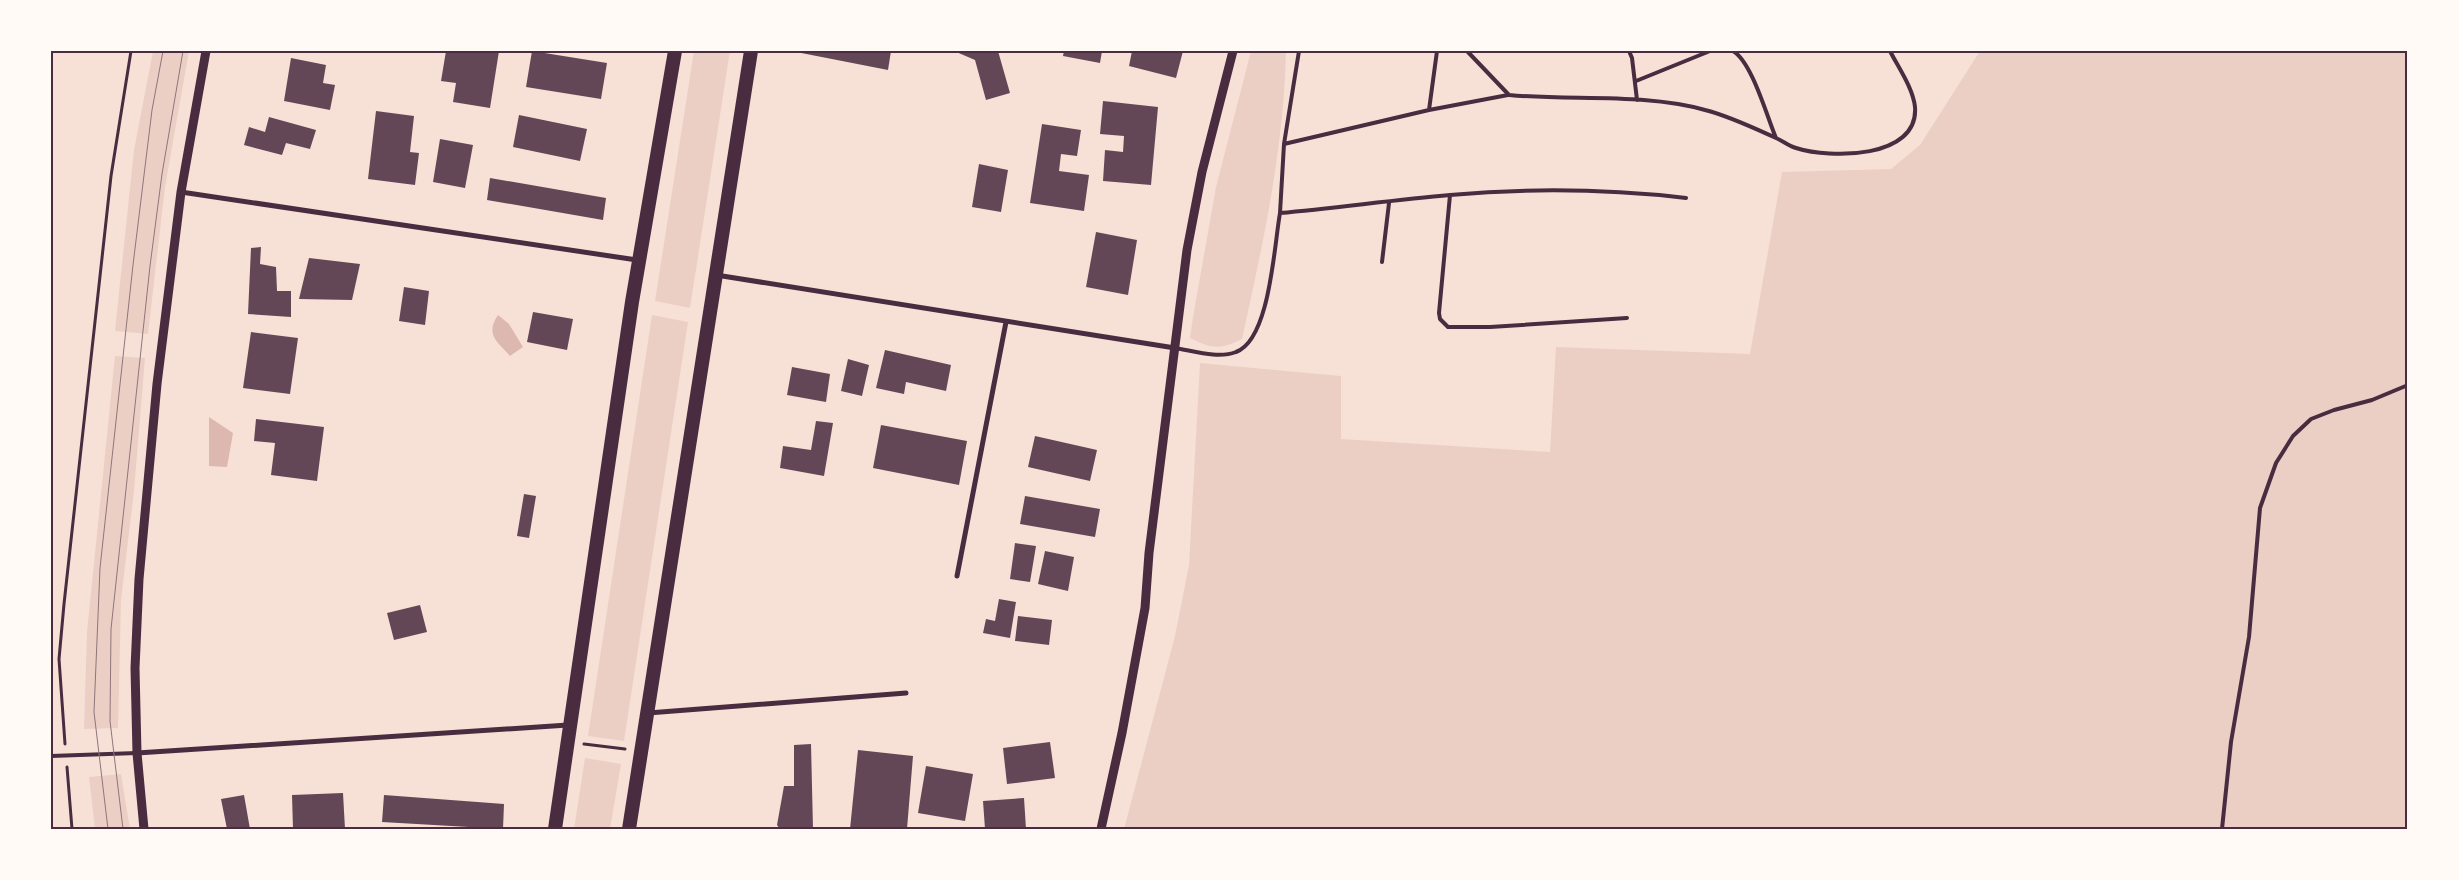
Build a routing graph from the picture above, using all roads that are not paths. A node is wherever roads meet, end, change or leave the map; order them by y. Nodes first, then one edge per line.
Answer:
1 (206, 51) edge
2 (675, 51) edge
3 (751, 51) edge
4 (1233, 51) edge
5 (1299, 51) edge
6 (1437, 51) edge
7 (1467, 51) edge
8 (1629, 51) edge
9 (1710, 51) edge
10 (1733, 51) edge
11 (1890, 51) edge
12 (1636, 81) junction
13 (1508, 95) junction
14 (1638, 100) junction
15 (1429, 110) junction
16 (1776, 138) junction
17 (1284, 144) junction
18 (181, 192) junction
19 (1450, 195) junction
20 (1686, 198) dead end
21 (1389, 203) junction
22 (1280, 213) junction
23 (640, 261) junction
24 (1382, 262) dead end
25 (716, 275) junction
26 (1626, 318) dead end
27 (1006, 322) junction
28 (1175, 348) junction
29 (2408, 385) edge
30 (957, 576) dead end
31 (906, 693) dead end
32 (647, 713) junction
33 (570, 725) junction
34 (137, 753) junction
35 (51, 756) edge
36 (144, 829) edge
37 (555, 829) edge
38 (629, 829) edge
39 (1101, 829) edge
40 (2222, 829) edge

1 - 18 street
2 - 23 highway
3 - 25 highway
4 - 28 street
5 - 17 lane
6 - 15 lane
7 - 13 lane
8 - 12 lane
9 - 12 lane
10 - 16 lane
11 - 16 lane
12 - 14 lane
13 - 14 lane
13 - 15 lane
14 - 16 lane
15 - 17 lane
17 - 22 lane
18 - 23 street
18 - 34 street
19 - 20 lane
19 - 21 lane
19 - 26 lane
21 - 22 lane
21 - 24 lane
22 - 28 lane
23 - 33 highway
25 - 27 street
25 - 32 highway
27 - 28 street
27 - 30 street
28 - 39 street
29 - 40 lane
31 - 32 street
32 - 38 highway
33 - 34 street
33 - 37 highway
34 - 35 lane
34 - 36 street

